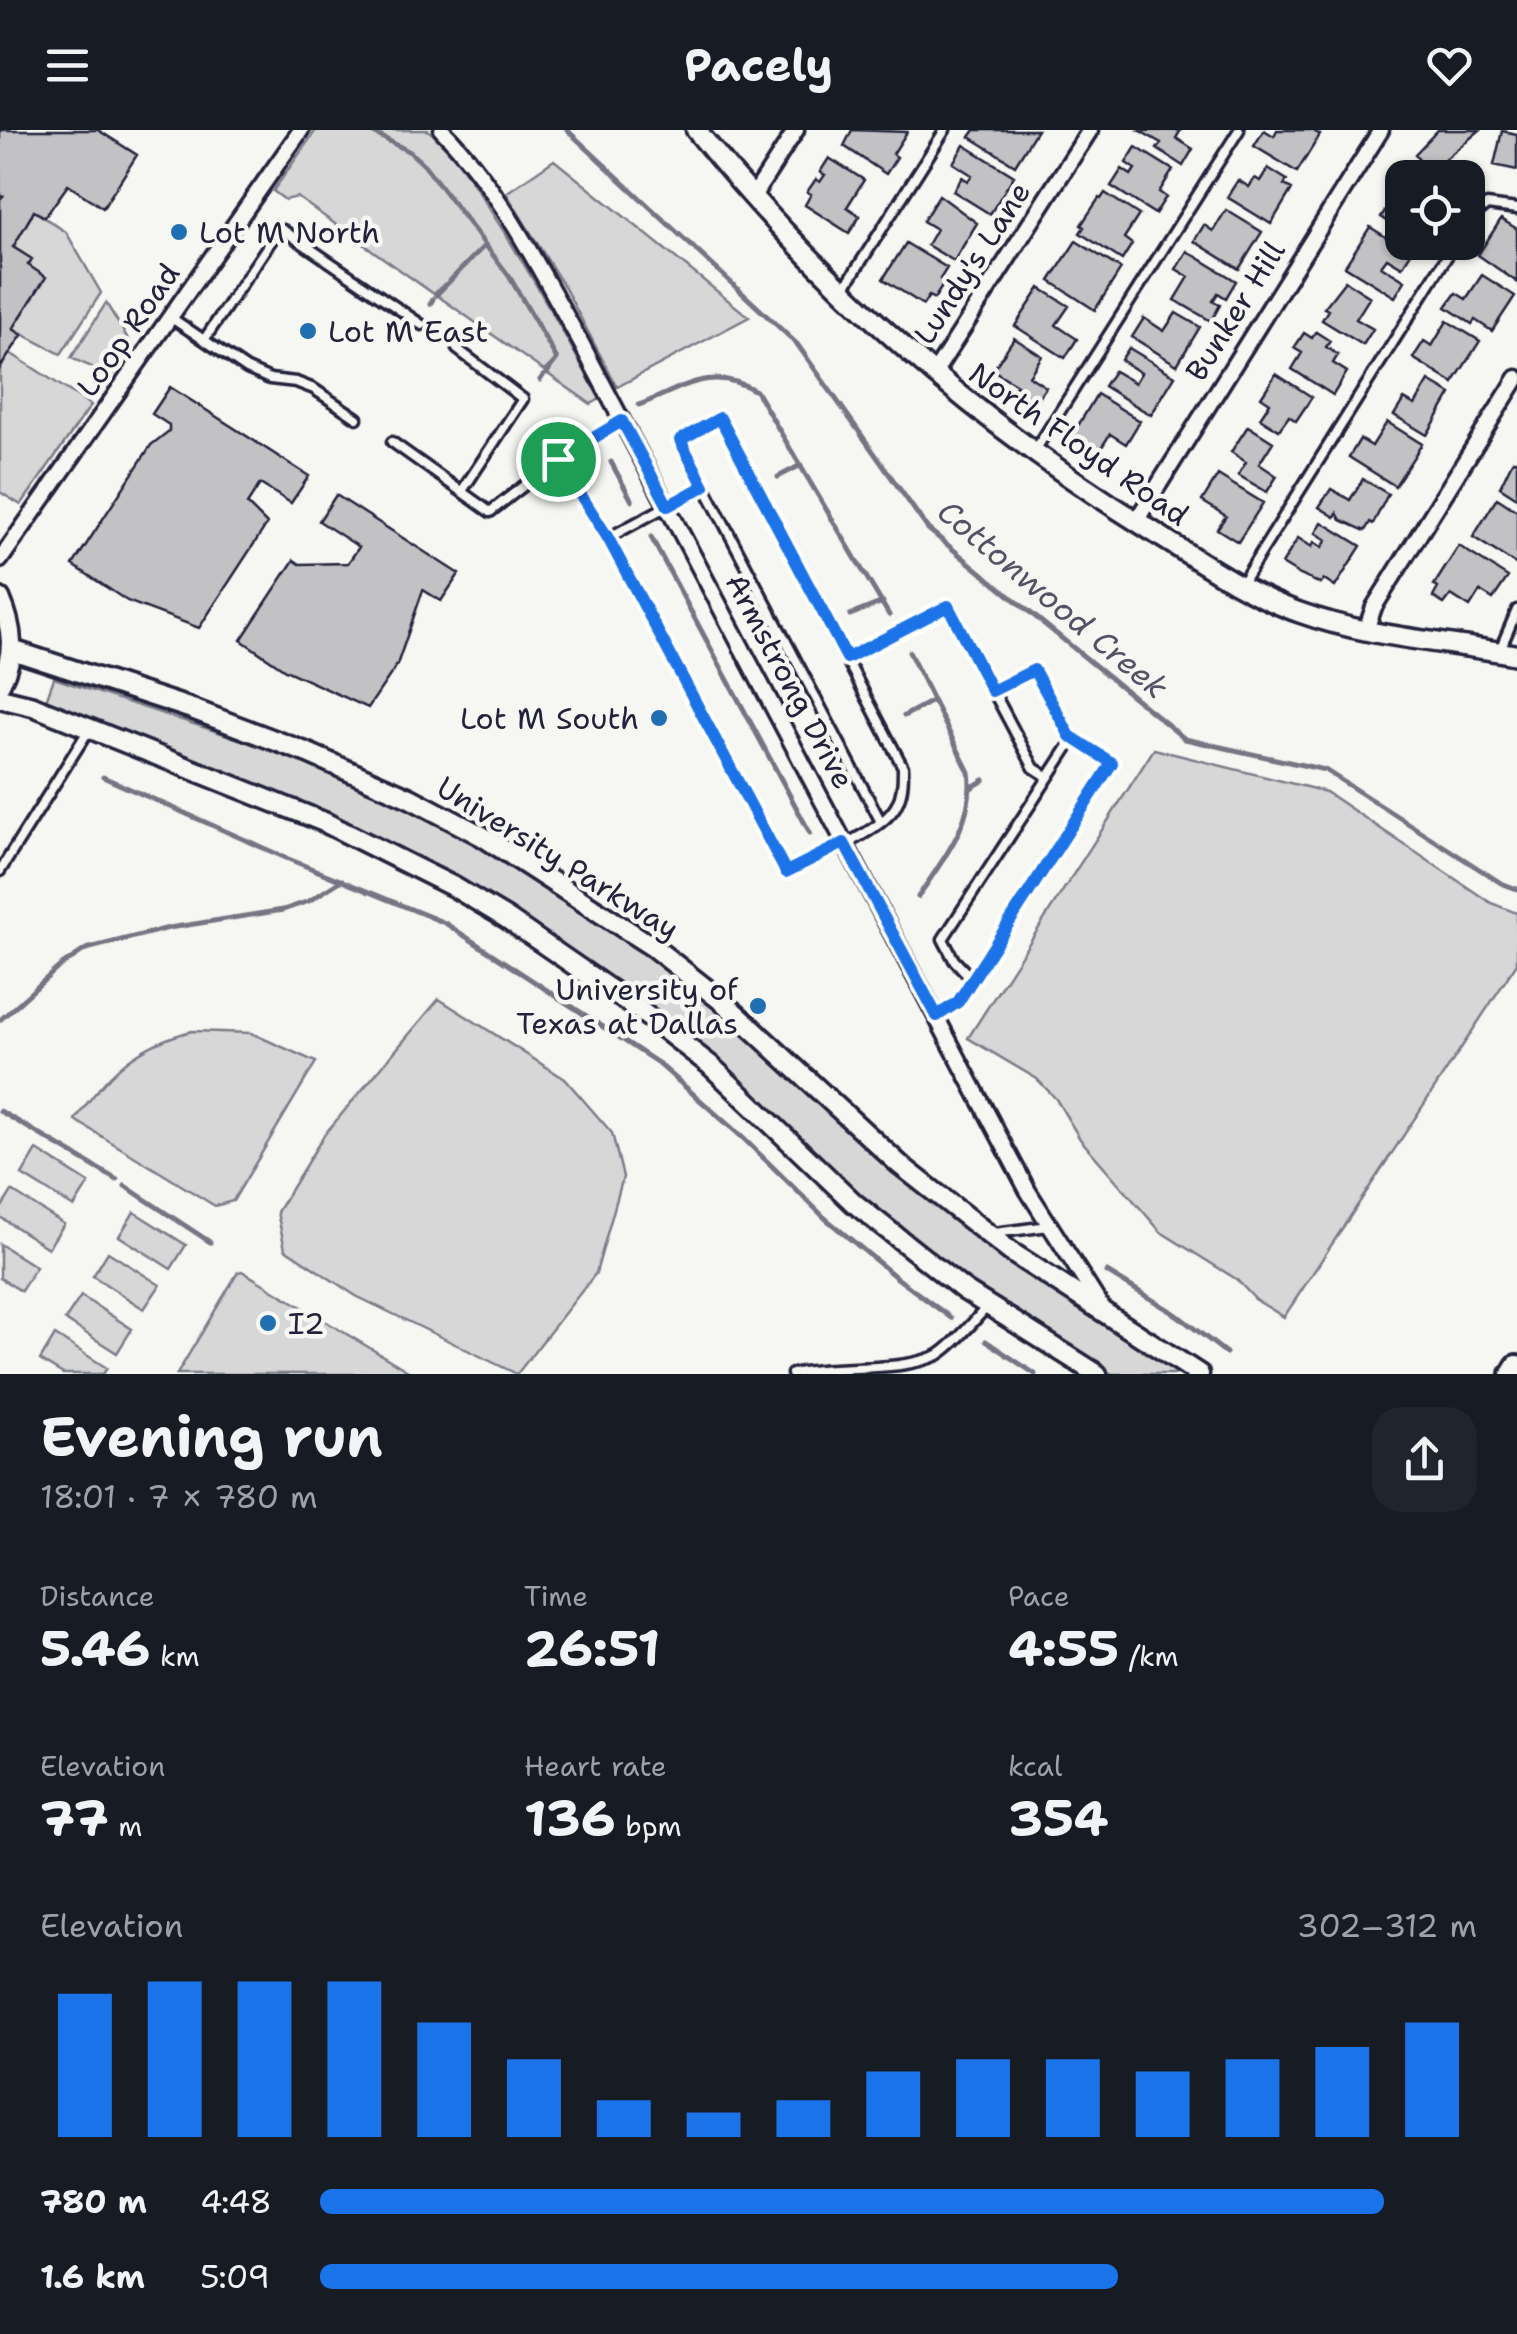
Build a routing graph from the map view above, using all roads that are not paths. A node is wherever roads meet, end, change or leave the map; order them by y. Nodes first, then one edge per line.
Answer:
1 (301, 130) edge
2 (442, 130) edge
3 (696, 130) edge
4 (796, 130) edge
5 (944, 130) edge
6 (1090, 130) edge
7 (1239, 130) edge
8 (1381, 130) edge
9 (752, 198) junction
10 (1485, 207) edge
11 (1517, 209) edge
12 (1445, 260) edge
13 (843, 290) junction
14 (170, 317) junction
15 (422, 325) dead end
16 (204, 340) junction
17 (457, 349) dead end
18 (933, 376) junction
19 (1517, 378) edge
20 (357, 418) dead end
21 (622, 421) junction
22 (392, 442) dead end
23 (1034, 452) junction
24 (558, 459) junction
25 (704, 486) junction
26 (462, 491) junction
27 (668, 506) junction
28 (1136, 521) junction
29 (608, 538) junction
30 (0, 560) edge
31 (1240, 586) junction
32 (0, 598) edge
33 (1517, 610) edge
34 (1366, 630) junction
35 (12, 650) junction
36 (1508, 654) edge
37 (847, 658) junction
38 (0, 684) edge
39 (992, 691) junction
40 (0, 698) edge
41 (90, 728) junction
42 (1074, 738) junction
43 (1048, 778) junction
44 (881, 822) junction
45 (844, 843) junction
46 (0, 871) edge
47 (972, 978) junction
48 (937, 1016) junction
49 (1049, 1226) junction
50 (987, 1234) junction
51 (988, 1306) junction
52 (1108, 1317) junction
53 (1517, 1366) edge
54 (792, 1374) edge
55 (1097, 1374) edge
56 (1199, 1374) edge
57 (1512, 1374) edge

1 - 14 street, Loop Road
2 - 21 street, Armstrong Drive
3 - 9 street, North Floyd Road
4 - 9 street
5 - 13 lane
6 - 18 street, Lundy's Lane
7 - 23 lane
8 - 28 street, Bunker Hill
9 - 13 street, North Floyd Road
10 - 11 lane
12 - 31 lane
13 - 18 street, North Floyd Road
14 - 16 lane
14 - 30 street, Loop Road
15 - 16 lane
16 - 20 lane
17 - 26 lane
18 - 23 street, North Floyd Road
19 - 34 street
21 - 24 lane
21 - 27 street, Armstrong Drive
22 - 26 lane
23 - 28 street, North Floyd Road
24 - 26 lane
24 - 29 lane
25 - 27 lane
25 - 37 lane
25 - 44 lane
27 - 29 lane
27 - 45 street, Armstrong Drive
28 - 31 street, North Floyd Road
29 - 45 lane
31 - 34 street, North Floyd Road
32 - 35 street
33 - 36 lane
34 - 36 street, North Floyd Road
35 - 38 street
35 - 50 street, University Parkway
37 - 39 lane
37 - 44 lane
39 - 42 lane
39 - 43 lane
40 - 41 street
41 - 46 lane
41 - 51 street
42 - 43 lane
42 - 47 lane
43 - 47 lane
44 - 45 lane
45 - 48 street, Armstrong Drive
47 - 48 lane
48 - 49 street, Armstrong Drive
49 - 50 lane
49 - 52 street, Armstrong Drive
50 - 52 street, University Parkway
51 - 54 lane
51 - 55 street
52 - 56 street, University Parkway
53 - 57 main road

